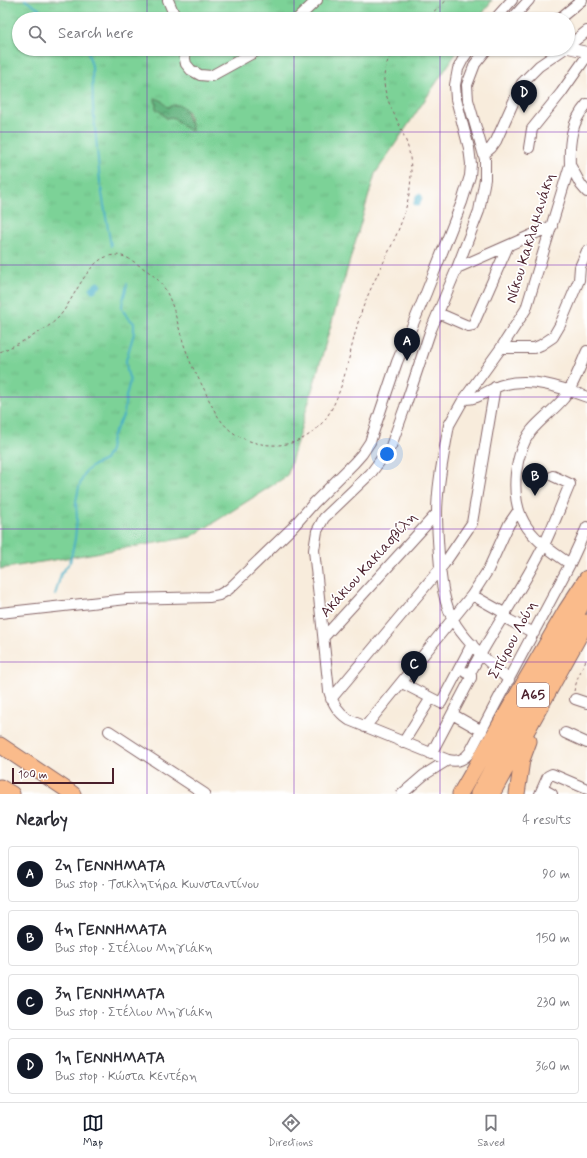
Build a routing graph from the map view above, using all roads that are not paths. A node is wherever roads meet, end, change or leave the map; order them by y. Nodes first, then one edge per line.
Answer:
1 (168, 0) edge
2 (317, 0) edge
3 (512, 0) edge
4 (530, 0) edge
5 (582, 0) edge
6 (173, 12) edge
7 (304, 12) edge
8 (501, 12) edge
9 (519, 12) edge
10 (567, 12) edge
11 (587, 31) edge
12 (575, 41) edge
13 (575, 49) edge
14 (587, 52) edge
15 (184, 56) edge
16 (247, 56) edge
17 (465, 56) edge
18 (481, 56) edge
19 (554, 56) edge
20 (587, 56) edge
21 (587, 104) edge
22 (528, 148) dead end
23 (484, 154) junction
24 (570, 166) junction
25 (587, 192) edge
26 (552, 226) junction
27 (508, 246) junction
28 (587, 251) edge
29 (457, 268) junction
30 (438, 313) junction
31 (501, 348) junction
32 (587, 351) edge
33 (495, 387) junction
34 (569, 390) junction
35 (587, 397) edge
36 (464, 399) junction
37 (553, 476) dead end
38 (518, 511) junction
39 (437, 513) junction
40 (587, 527) edge
41 (543, 546) junction
42 (570, 564) junction
43 (440, 567) junction
44 (587, 578) edge
45 (472, 595) junction
46 (587, 595) edge
47 (0, 613) edge
48 (504, 615) junction
49 (452, 619) junction
50 (587, 622) edge
51 (534, 633) junction
52 (324, 637) junction
53 (472, 644) junction
54 (480, 654) junction
55 (459, 670) junction
56 (557, 674) junction
57 (469, 675) junction
58 (509, 680) junction
59 (402, 683) junction
60 (431, 698) junction
61 (331, 699) junction
62 (575, 699) road end
63 (441, 703) junction
64 (587, 703) edge
65 (453, 712) junction
66 (365, 727) junction
67 (109, 731) dead end
68 (482, 731) junction
69 (565, 733) dead end
70 (403, 743) junction
71 (587, 743) edge
72 (0, 745) edge
73 (431, 754) junction
74 (453, 761) junction
75 (0, 787) edge
76 (587, 789) edge
77 (541, 792) edge
78 (12, 794) edge
79 (73, 794) edge
80 (205, 794) edge
81 (402, 794) edge
82 (460, 794) edge
83 (478, 794) edge
84 (492, 794) edge
85 (517, 794) edge
86 (552, 794) edge

1 - 6 street
2 - 7 street
3 - 8 street
4 - 9 street
5 - 10 street
11 - 12 street
13 - 14 street
15 - 16 street
17 - 47 street
18 - 23 street
19 - 23 street
20 - 22 street
21 - 24 street
23 - 29 street
24 - 25 street
24 - 26 street, Νίκου Κακλαμανάκη
26 - 27 street
26 - 31 street, Νίκου Κακλαμανάκη
27 - 29 street
27 - 30 street
28 - 31 street
29 - 30 street
30 - 52 street
31 - 36 street, Νίκου Κακλαμανάκη
32 - 34 street
33 - 34 street
33 - 36 street
33 - 43 street
34 - 35 street
34 - 38 street
36 - 39 street, Νίκου Κακλαμανάκη
37 - 41 street
38 - 41 street
38 - 45 street
39 - 43 street, Νίκου Κακλαμανάκη
39 - 52 street, Ακάκιου Κακιασβίλη
40 - 42 street, Σπύρου Λούη
41 - 42 street
41 - 48 street
42 - 51 street, Σπύρου Λούη
43 - 49 street, Νίκου Κακλαμανάκη
43 - 61 street
44 - 82 highway
45 - 48 street
45 - 49 street
46 - 83 highway, Α65
48 - 51 street
48 - 54 street
49 - 53 street, Νίκου Κακλαμανάκη
49 - 59 street
50 - 56 highway, Α65
51 - 58 street, Σπύρου Λούη
52 - 61 street
53 - 54 street, Νίκου Κακλαμανάκη
53 - 55 street
54 - 57 street
54 - 58 street, Νίκου Κακλαμανάκη
55 - 57 street
55 - 63 street
56 - 84 highway, Α65
56 - 85 highway
57 - 65 street
58 - 68 street, Σπύρου Λούη
59 - 60 street
59 - 66 street
60 - 63 street
60 - 70 street
61 - 66 street
62 - 64 street
63 - 65 street
65 - 68 street
65 - 73 street
66 - 70 street
67 - 80 street
68 - 74 street, Σπύρου Λούη
69 - 71 street
70 - 73 street
72 - 79 highway
73 - 74 street
74 - 81 street, Σπύρου Λούη
75 - 78 highway
76 - 77 street
77 - 86 street

